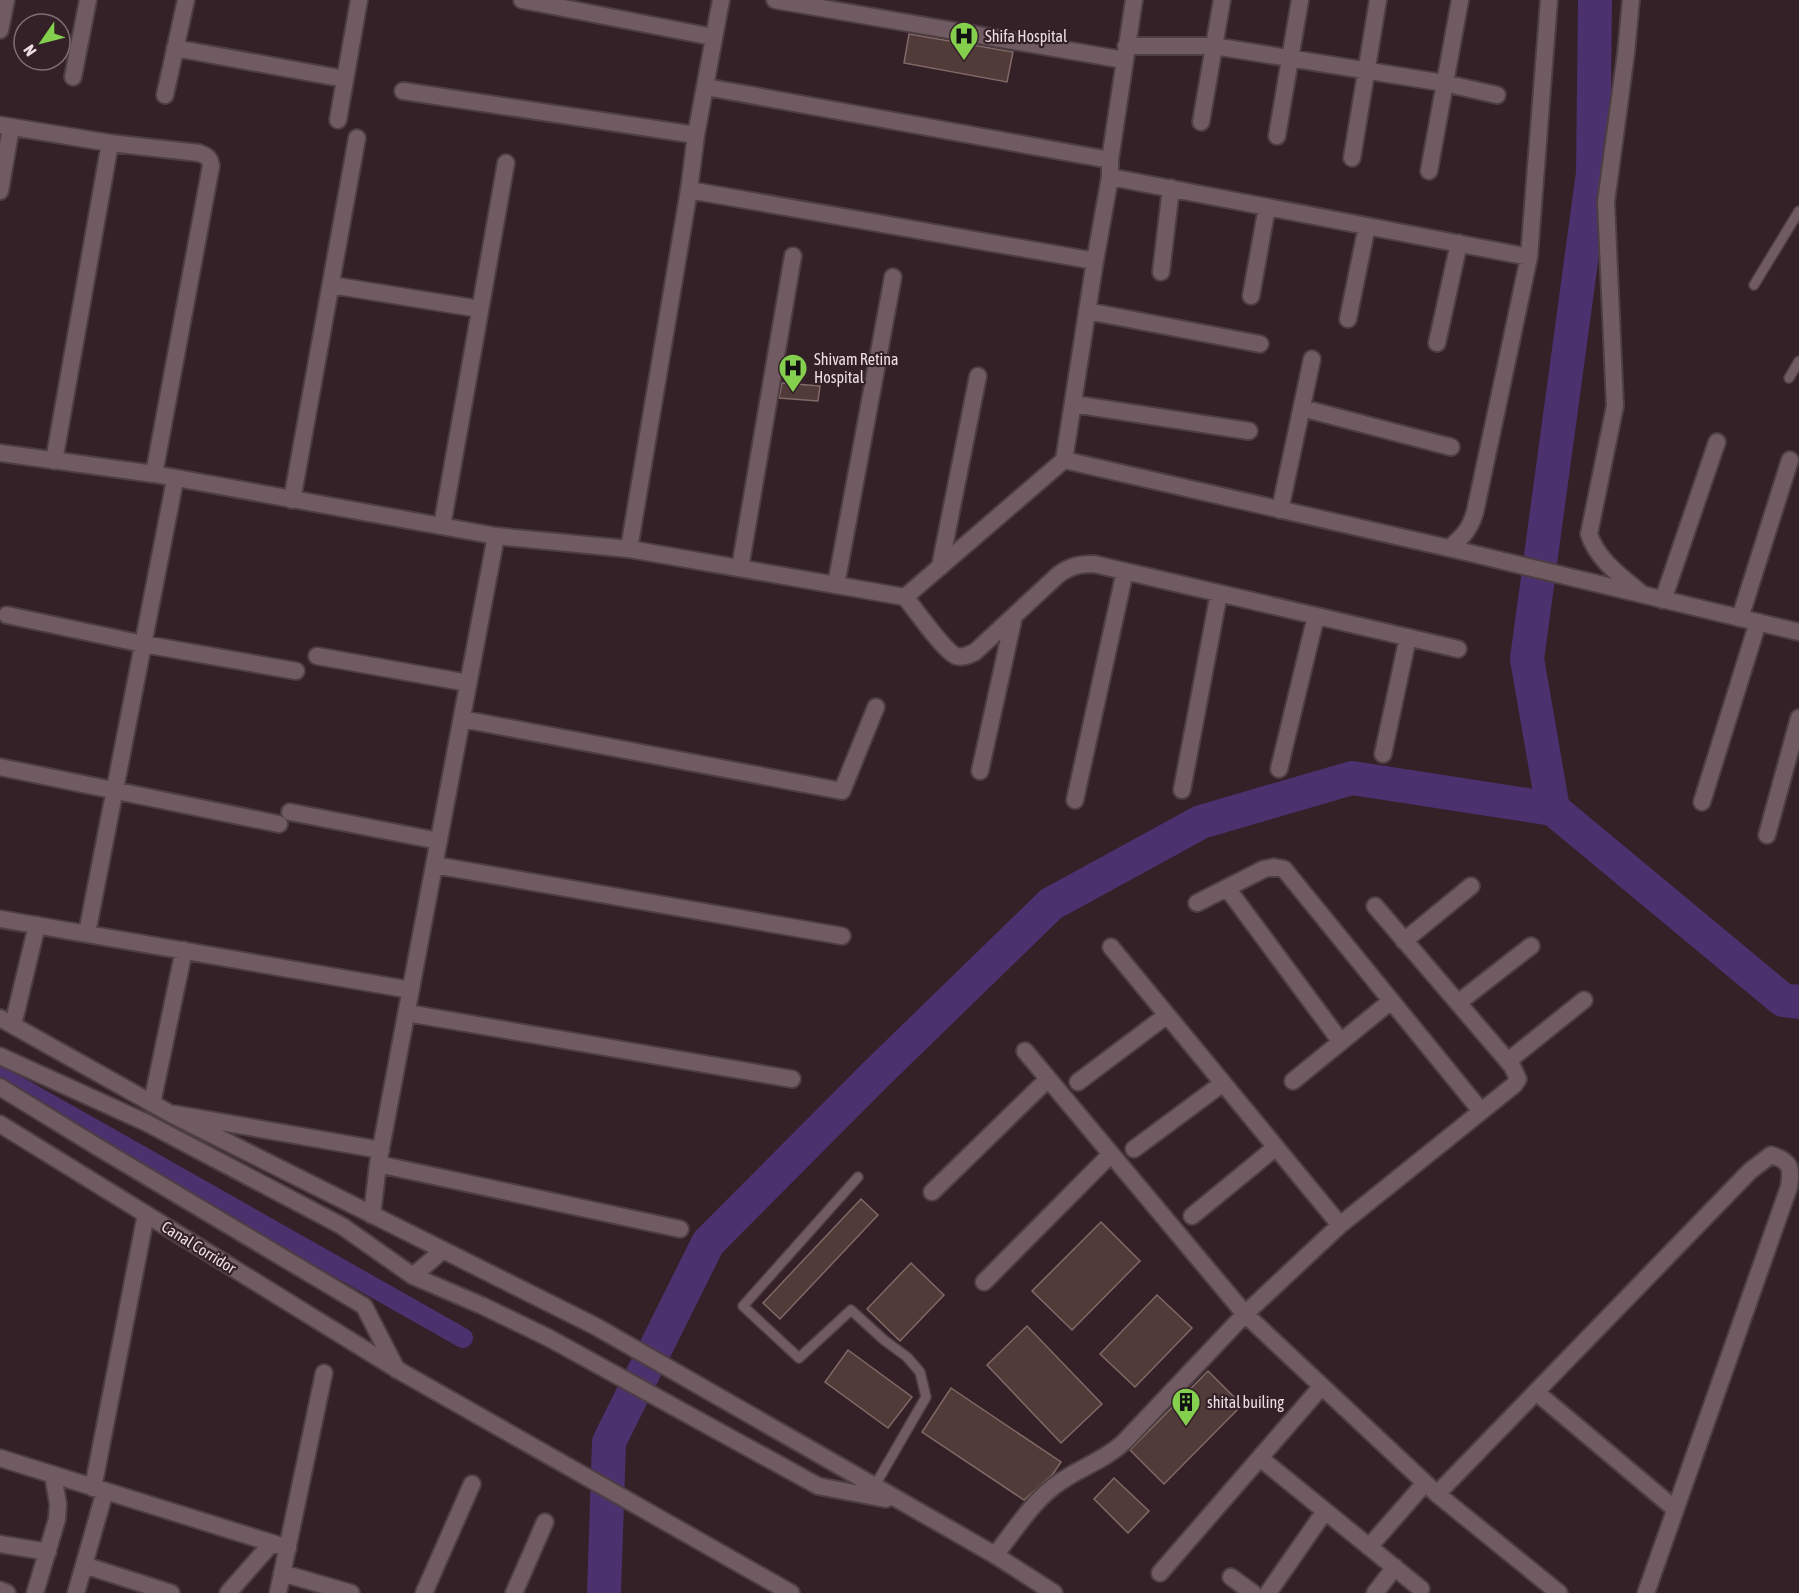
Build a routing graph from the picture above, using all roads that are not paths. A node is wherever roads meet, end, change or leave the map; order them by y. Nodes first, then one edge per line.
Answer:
1 (6, 0) edge
2 (88, 0) edge
3 (186, 0) edge
4 (359, 0) edge
5 (522, 0) edge
6 (721, 0) edge
7 (775, 0) edge
8 (1134, 0) edge
9 (1222, 0) edge
10 (1300, 0) edge
11 (1378, 0) edge
12 (1460, 0) edge
13 (1549, 0) edge
14 (1631, 0) edge
15 (0, 30) edge
16 (713, 37) junction
17 (1214, 46) junction
18 (175, 48) junction
19 (1125, 53) junction
20 (1290, 58) junction
21 (1367, 70) junction
22 (73, 77) dead end
23 (345, 79) junction
24 (1444, 83) junction
25 (706, 87) junction
26 (403, 91) dead end
27 (165, 95) dead end
28 (1497, 95) dead end
29 (338, 120) dead end
30 (1201, 122) dead end
31 (6, 126) edge
32 (696, 135) junction
33 (1277, 136) dead end
34 (357, 138) dead end
35 (110, 143) junction
36 (1352, 158) dead end
37 (506, 163) dead end
38 (1110, 168) junction
39 (1429, 171) dead end
40 (1171, 188) junction
41 (689, 190) junction
42 (0, 191) edge
43 (1267, 207) junction
44 (1799, 211) edge
45 (1366, 226) junction
46 (1459, 243) junction
47 (793, 256) dead end
48 (1529, 257) junction
49 (1095, 261) junction
50 (1161, 272) dead end
51 (893, 277) dead end
52 (331, 285) junction
53 (1754, 285) dead end
54 (1251, 296) dead end
55 (480, 309) junction
56 (1087, 311) junction
57 (1348, 319) dead end
58 (1437, 343) dead end
59 (1260, 344) dead end
60 (1312, 359) dead end
61 (1799, 361) edge
62 (978, 376) dead end
63 (1789, 378) dead end
64 (1073, 404) junction
65 (1302, 408) junction
66 (1249, 431) dead end
67 (1717, 442) dead end
68 (1451, 447) dead end
69 (0, 453) edge
70 (1064, 460) junction
71 (1790, 460) dead end
72 (54, 461) junction
73 (154, 474) junction
74 (176, 480) junction
75 (292, 500) junction
76 (1280, 510) junction
77 (442, 526) junction
78 (496, 536) junction
79 (1449, 548) junction
80 (629, 549) junction
81 (940, 567) junction
82 (740, 568) junction
83 (1125, 571) junction
84 (836, 585) junction
85 (1219, 593) junction
86 (1642, 594) junction
87 (905, 597) junction
88 (1663, 600) junction
89 (7, 615) dead end
90 (1014, 616) junction
91 (1316, 616) junction
92 (1740, 618) junction
93 (1758, 622) junction
94 (1799, 632) edge
95 (1408, 637) junction
96 (143, 644) junction
97 (1458, 649) dead end
98 (317, 656) dead end
99 (296, 671) dead end
100 (468, 683) junction
101 (876, 707) dead end
102 (462, 718) junction
103 (1799, 718) edge
104 (1383, 754) dead end
105 (0, 767) edge
106 (1279, 769) dead end
107 (980, 771) dead end
108 (1182, 790) dead end
109 (115, 791) junction
110 (1075, 800) dead end
111 (1702, 802) dead end
112 (1767, 836) dead end
113 (439, 841) junction
114 (434, 865) junction
115 (1471, 886) dead end
116 (1227, 888) junction
117 (1197, 903) dead end
118 (1375, 906) dead end
119 (0, 919) edge
120 (37, 925) junction
121 (87, 933) junction
122 (842, 936) dead end
123 (1404, 941) junction
124 (1531, 946) dead end
125 (1111, 947) dead end
126 (184, 950) junction
127 (411, 990) junction
128 (1584, 1000) dead end
129 (1391, 1001) junction
130 (1459, 1002) junction
131 (407, 1013) junction
132 (1167, 1015) junction
133 (6, 1021) edge
134 (1341, 1042) junction
135 (1025, 1051) dead end
136 (3, 1058) edge
137 (1508, 1061) junction
138 (792, 1078) dead end
139 (1048, 1078) junction
140 (1293, 1081) dead end
141 (1078, 1082) dead end
142 (1223, 1083) junction
143 (0, 1087) edge
144 (152, 1103) junction
145 (1481, 1111) junction
146 (171, 1114) junction
147 (0, 1124) edge
148 (1276, 1147) junction
149 (1134, 1149) dead end
150 (1111, 1154) junction
151 (380, 1157) junction
152 (858, 1177) dead end
153 (933, 1192) dead end
154 (146, 1214) junction
155 (372, 1215) junction
156 (1192, 1216) dead end
157 (1340, 1225) junction
158 (680, 1229) dead end
159 (443, 1250) junction
160 (413, 1276) junction
161 (984, 1281) dead end
162 (1245, 1314) junction
163 (398, 1370) junction
164 (324, 1373) dead end
165 (1322, 1386) junction
166 (1536, 1392) junction
167 (0, 1458) edge
168 (1260, 1458) junction
169 (54, 1475) junction
170 (472, 1484) dead end
171 (874, 1487) junction
172 (1431, 1489) junction
173 (99, 1490) junction
174 (898, 1500) junction
175 (1675, 1509) junction
176 (1325, 1511) junction
177 (545, 1522) dead end
178 (0, 1544) edge
179 (280, 1546) junction
180 (1369, 1547) junction
181 (48, 1552) junction
182 (995, 1555) junction
183 (84, 1565) junction
184 (1395, 1567) junction
185 (282, 1573) junction
186 (1160, 1573) dead end
187 (1231, 1577) dead end
188 (1421, 1589) dead end
189 (0, 1590) edge
190 (7, 1593) edge
191 (35, 1593) edge
192 (76, 1593) edge
193 (171, 1593) edge
194 (228, 1593) edge
195 (278, 1593) edge
196 (351, 1593) edge
197 (424, 1593) edge
198 (514, 1593) edge
199 (791, 1593) edge
200 (1054, 1593) edge
201 (1253, 1593) edge
202 (1268, 1593) edge
203 (1375, 1593) edge
204 (1559, 1593) edge
205 (1646, 1593) edge

1 - 15 street
2 - 22 street
3 - 18 street
4 - 23 street
5 - 16 street
6 - 16 street
7 - 19 street
8 - 19 street
9 - 17 street
10 - 20 street
11 - 21 street
12 - 24 street
13 - 48 street
14 - 86 street
16 - 25 street
17 - 19 street
17 - 20 street
17 - 30 street
18 - 23 street
18 - 27 street
19 - 38 street
20 - 21 street
20 - 33 street
21 - 24 street
21 - 36 street
23 - 29 street
24 - 28 street
24 - 39 street
25 - 32 street
25 - 38 street
26 - 32 street
31 - 35 street
31 - 42 street
32 - 41 street
34 - 52 street
35 - 72 street
35 - 73 street
37 - 55 street
38 - 40 street
38 - 49 street
40 - 43 street
40 - 50 street
41 - 49 street
41 - 80 street
43 - 45 street
43 - 54 street
44 - 53 lane
45 - 46 street
45 - 57 street
46 - 48 street
46 - 58 street
47 - 82 street
48 - 79 street
49 - 56 street
51 - 84 street
52 - 55 street
52 - 75 street
55 - 77 street
56 - 59 street
56 - 64 street
60 - 65 street
61 - 63 lane
62 - 81 street
64 - 66 street
64 - 70 street
65 - 68 street
65 - 76 street
67 - 88 street
69 - 72 street
70 - 76 street
70 - 81 street
71 - 92 street
72 - 73 street
73 - 74 street
74 - 75 street
74 - 96 street
75 - 77 street
76 - 79 street
77 - 78 street
78 - 80 street
78 - 100 street
79 - 86 street
80 - 82 street
81 - 87 street
82 - 84 street
83 - 85 street
83 - 90 street
83 - 110 street
84 - 87 street
85 - 91 street
85 - 108 street
86 - 88 street
87 - 90 street
88 - 92 street
89 - 96 street
90 - 107 street
91 - 95 street
91 - 106 street
92 - 93 street
93 - 94 street
93 - 111 street
95 - 97 street
95 - 104 street
96 - 99 street
96 - 109 street
98 - 100 street
100 - 102 street
101 - 102 street
102 - 113 street
103 - 112 street
105 - 109 street
109 - 113 street
109 - 121 street
113 - 114 street
114 - 122 street
114 - 127 street
115 - 123 street
116 - 117 street
116 - 129 street
116 - 134 street
118 - 123 street
119 - 120 street
120 - 121 street
120 - 133 street
121 - 126 street
123 - 130 street
124 - 130 street
125 - 132 street
126 - 127 street
126 - 144 street
127 - 131 street
128 - 137 street
129 - 134 street
129 - 145 street
130 - 137 street
131 - 138 street
131 - 151 street
132 - 141 street
132 - 142 street
133 - 144 street
134 - 140 street
135 - 139 street
136 - 160 street
137 - 145 street
139 - 150 street
139 - 153 street
142 - 148 street
142 - 149 street
143 - 163 street
144 - 146 street
145 - 157 street
146 - 151 street
146 - 155 street
147 - 154 street, Canal Corridor
148 - 156 street
148 - 157 street
150 - 161 street
150 - 162 street
151 - 155 street
151 - 158 street
152 - 171 lane
154 - 163 street, Canal Corridor
154 - 173 street
155 - 159 street
157 - 162 street
159 - 160 street
159 - 171 street
160 - 174 street
162 - 165 street
162 - 182 street
163 - 199 street, Canal Corridor
164 - 179 street
165 - 168 street
165 - 172 street
166 - 172 street
166 - 175 street
166 - 175 street
167 - 169 street
168 - 176 street
168 - 186 street
169 - 173 street
169 - 181 street
170 - 197 street
171 - 174 street
172 - 180 street
172 - 204 street
173 - 179 street
173 - 183 street
174 - 182 street
175 - 205 street
176 - 180 street
176 - 202 street
177 - 198 street
178 - 181 street
179 - 185 street
179 - 194 street
180 - 184 street
181 - 191 street
182 - 200 street
183 - 192 street
183 - 193 street
184 - 188 street
184 - 203 street
185 - 195 street
185 - 196 street
187 - 201 street
189 - 190 street

